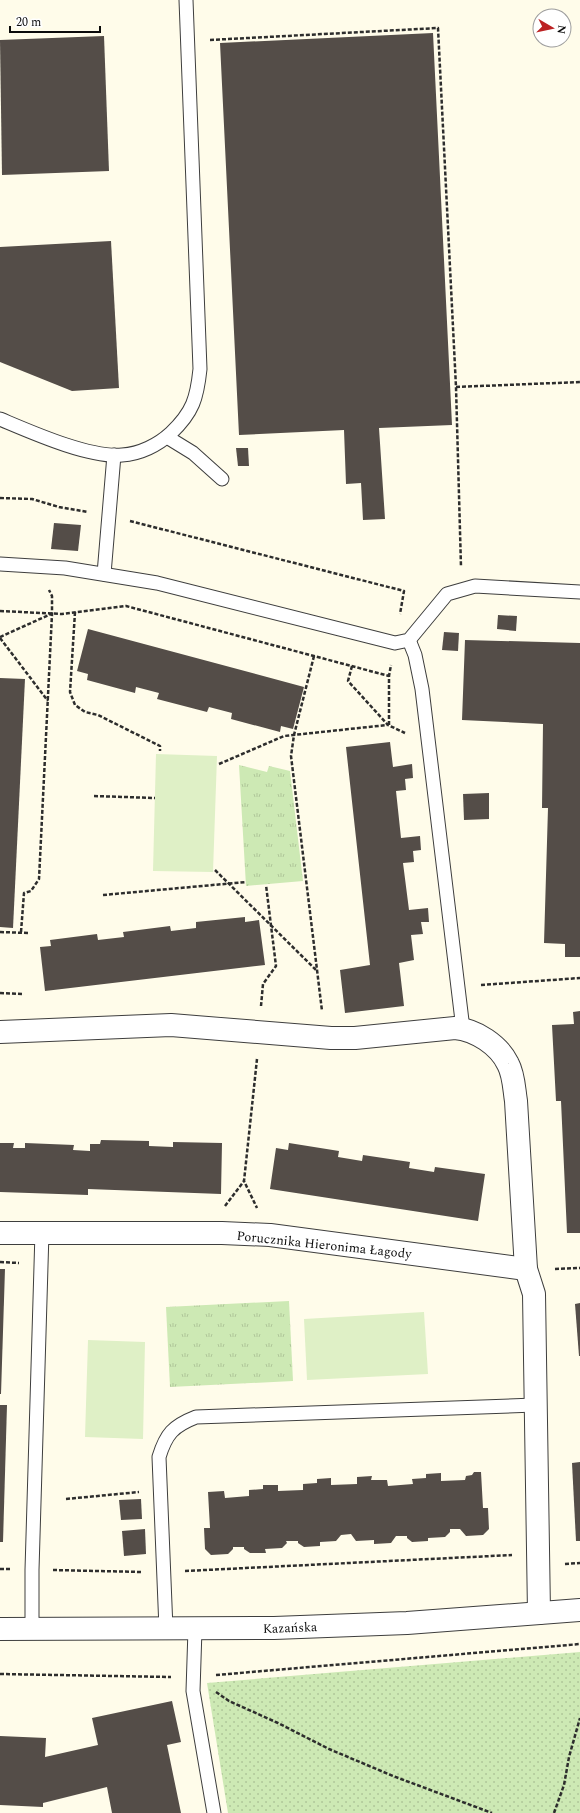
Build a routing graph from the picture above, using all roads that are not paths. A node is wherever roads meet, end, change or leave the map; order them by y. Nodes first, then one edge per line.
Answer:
1 (186, 0) edge
2 (0, 419) edge
3 (167, 437) junction
4 (114, 455) junction
5 (222, 479) dead end
6 (0, 564) edge
7 (104, 574) junction
8 (580, 592) edge
9 (409, 640) junction
10 (463, 1029) junction
11 (0, 1032) edge
12 (42, 1232) junction
13 (0, 1233) edge
14 (526, 1269) junction
15 (535, 1405) junction
16 (580, 1610) edge
17 (539, 1613) junction
18 (166, 1628) junction
19 (195, 1628) junction
20 (0, 1629) edge
21 (32, 1630) junction
22 (214, 1813) edge

1 - 3 lane
2 - 4 lane
3 - 4 lane
3 - 5 lane
4 - 7 lane
6 - 7 lane
7 - 9 lane
8 - 9 lane
9 - 10 lane
10 - 11 street
10 - 14 street
12 - 13 street, Porucznika Hieronima Łagody
12 - 14 street, Porucznika Hieronima Łagody
12 - 21 lane
14 - 15 street
15 - 17 street
15 - 18 lane
16 - 17 street, Kazańska
17 - 19 street, Kazańska
18 - 19 street, Kazańska
18 - 21 street, Kazańska
19 - 22 lane
20 - 21 street, Kazańska

